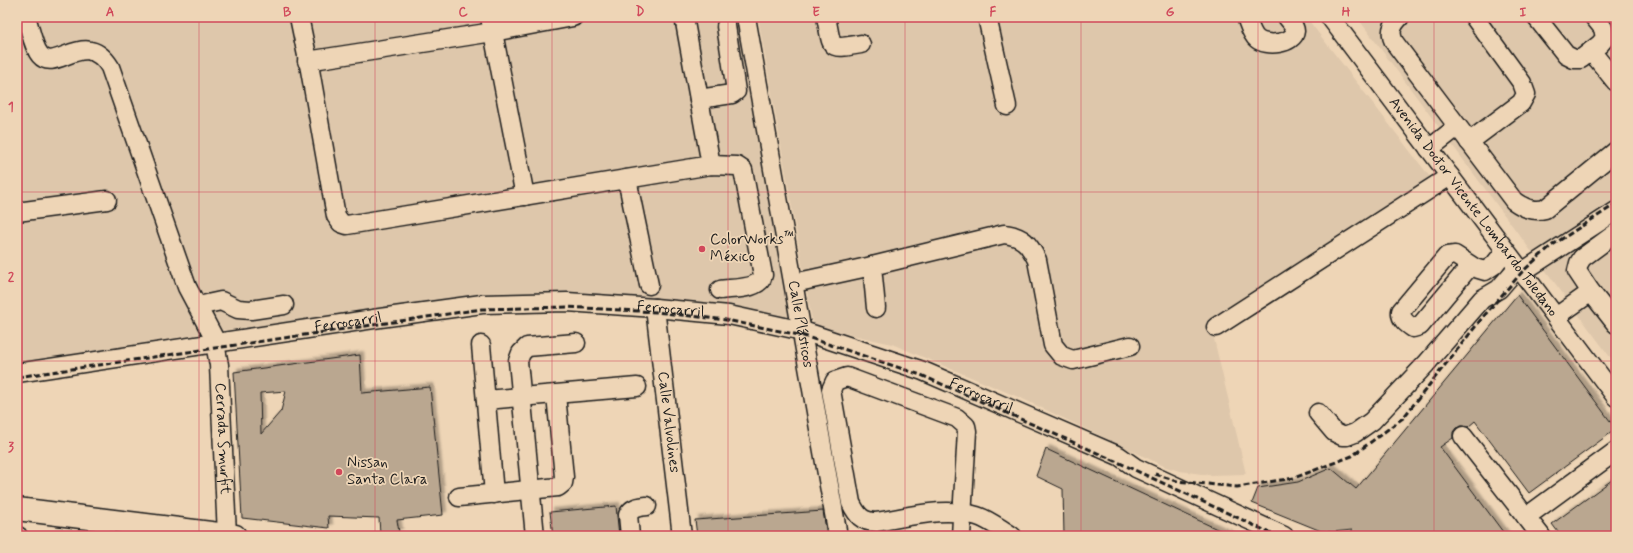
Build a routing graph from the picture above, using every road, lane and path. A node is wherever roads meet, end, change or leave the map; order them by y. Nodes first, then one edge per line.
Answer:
1 (26, 17) edge
2 (299, 17) edge
3 (573, 17) edge
4 (684, 17) edge
5 (826, 17) edge
6 (987, 17) edge
7 (1246, 17) edge
8 (1287, 17) edge
9 (1330, 17) edge
10 (1400, 17) edge
11 (1474, 17) edge
12 (1536, 17) edge
13 (1594, 17) edge
14 (750, 18) edge
15 (492, 25) edge
16 (726, 26) dead end
17 (861, 44) dead end
18 (1592, 51) junction
19 (308, 61) junction
20 (1616, 82) edge
21 (699, 100) junction
22 (1007, 106) dead end
23 (1458, 127) junction
24 (1469, 142) junction
25 (1429, 149) junction
26 (1616, 151) edge
27 (711, 165) junction
28 (1450, 176) junction
29 (627, 179) junction
30 (525, 196) junction
31 (107, 200) dead end
32 (1616, 211) edge
33 (17, 212) edge
34 (1616, 233) edge
35 (1505, 251) junction
36 (872, 266) junction
37 (1470, 266) dead end
38 (1520, 270) junction
39 (794, 283) junction
40 (649, 285) dead end
41 (720, 290) dead end
42 (1591, 292) junction
43 (284, 305) dead end
44 (198, 306) junction
45 (655, 308) junction
46 (876, 308) dead end
47 (1556, 317) junction
48 (1616, 324) edge
49 (1216, 328) dead end
50 (803, 331) junction
51 (215, 343) junction
52 (576, 343) dead end
53 (481, 345) dead end
54 (1130, 346) dead end
55 (17, 373) edge
56 (637, 387) dead end
57 (556, 395) junction
58 (1616, 397) edge
59 (521, 398) junction
60 (486, 400) junction
61 (1318, 413) dead end
62 (1463, 436) dead end
63 (1616, 451) edge
64 (530, 491) junction
65 (494, 494) junction
66 (459, 498) dead end
67 (647, 506) dead end
68 (17, 509) edge
69 (963, 514) junction
70 (1526, 517) junction
71 (17, 519) edge
72 (878, 529) edge
73 (231, 535) edge
74 (152, 536) edge
75 (534, 536) edge
76 (630, 536) edge
77 (682, 536) edge
78 (838, 536) edge
79 (961, 536) edge
80 (1012, 536) edge
81 (1284, 536) edge
82 (1541, 536) edge

1 - 44 street, Cerrada Smurfit
2 - 19 street
3 - 15 street
4 - 21 street
5 - 17 street
6 - 22 street
7 - 8 street
9 - 25 street, Avenida Doctor Vicente Lombardo Toledano
10 - 23 street
11 - 24 street
12 - 18 street
13 - 18 street
14 - 39 street, Calle Plásticos
15 - 19 street
15 - 30 street
16 - 21 street
18 - 20 street
19 - 30 street
21 - 27 street
23 - 24 street
23 - 25 street
24 - 26 street
25 - 28 street, Avenida Doctor Vicente Lombardo Toledano
27 - 29 street
27 - 41 street
28 - 35 street, Avenida Doctor Vicente Lombardo Toledano
28 - 49 street
29 - 30 street
29 - 40 street
31 - 33 street
32 - 38 street
34 - 42 street
35 - 37 street
35 - 38 street, Avenida Doctor Vicente Lombardo Toledano
36 - 39 street
36 - 46 street
36 - 54 street
38 - 47 street, Avenida Doctor Vicente Lombardo Toledano
38 - 61 street
39 - 50 street, Calle Plásticos
42 - 47 street
42 - 48 street
43 - 44 street
44 - 51 street, Cerrada Smurfit
45 - 50 street, Ferrocarril
45 - 51 street, Ferrocarril
45 - 77 street, Calle Valvolines
47 - 58 street, Avenida Doctor Vicente Lombardo Toledano
50 - 78 street, Calle Plásticos
50 - 81 street, Ferrocarril
51 - 55 street, Ferrocarril
51 - 73 street, Cerrada Smurfit
52 - 59 street
53 - 60 street
56 - 57 street
57 - 59 street
57 - 64 street
59 - 60 street
59 - 64 street
60 - 65 street
62 - 70 street
63 - 70 street
64 - 65 street
64 - 75 street
65 - 66 street
67 - 76 street
68 - 73 main road
69 - 72 street
69 - 72 street
69 - 79 street
69 - 80 street
70 - 82 street
71 - 74 street

